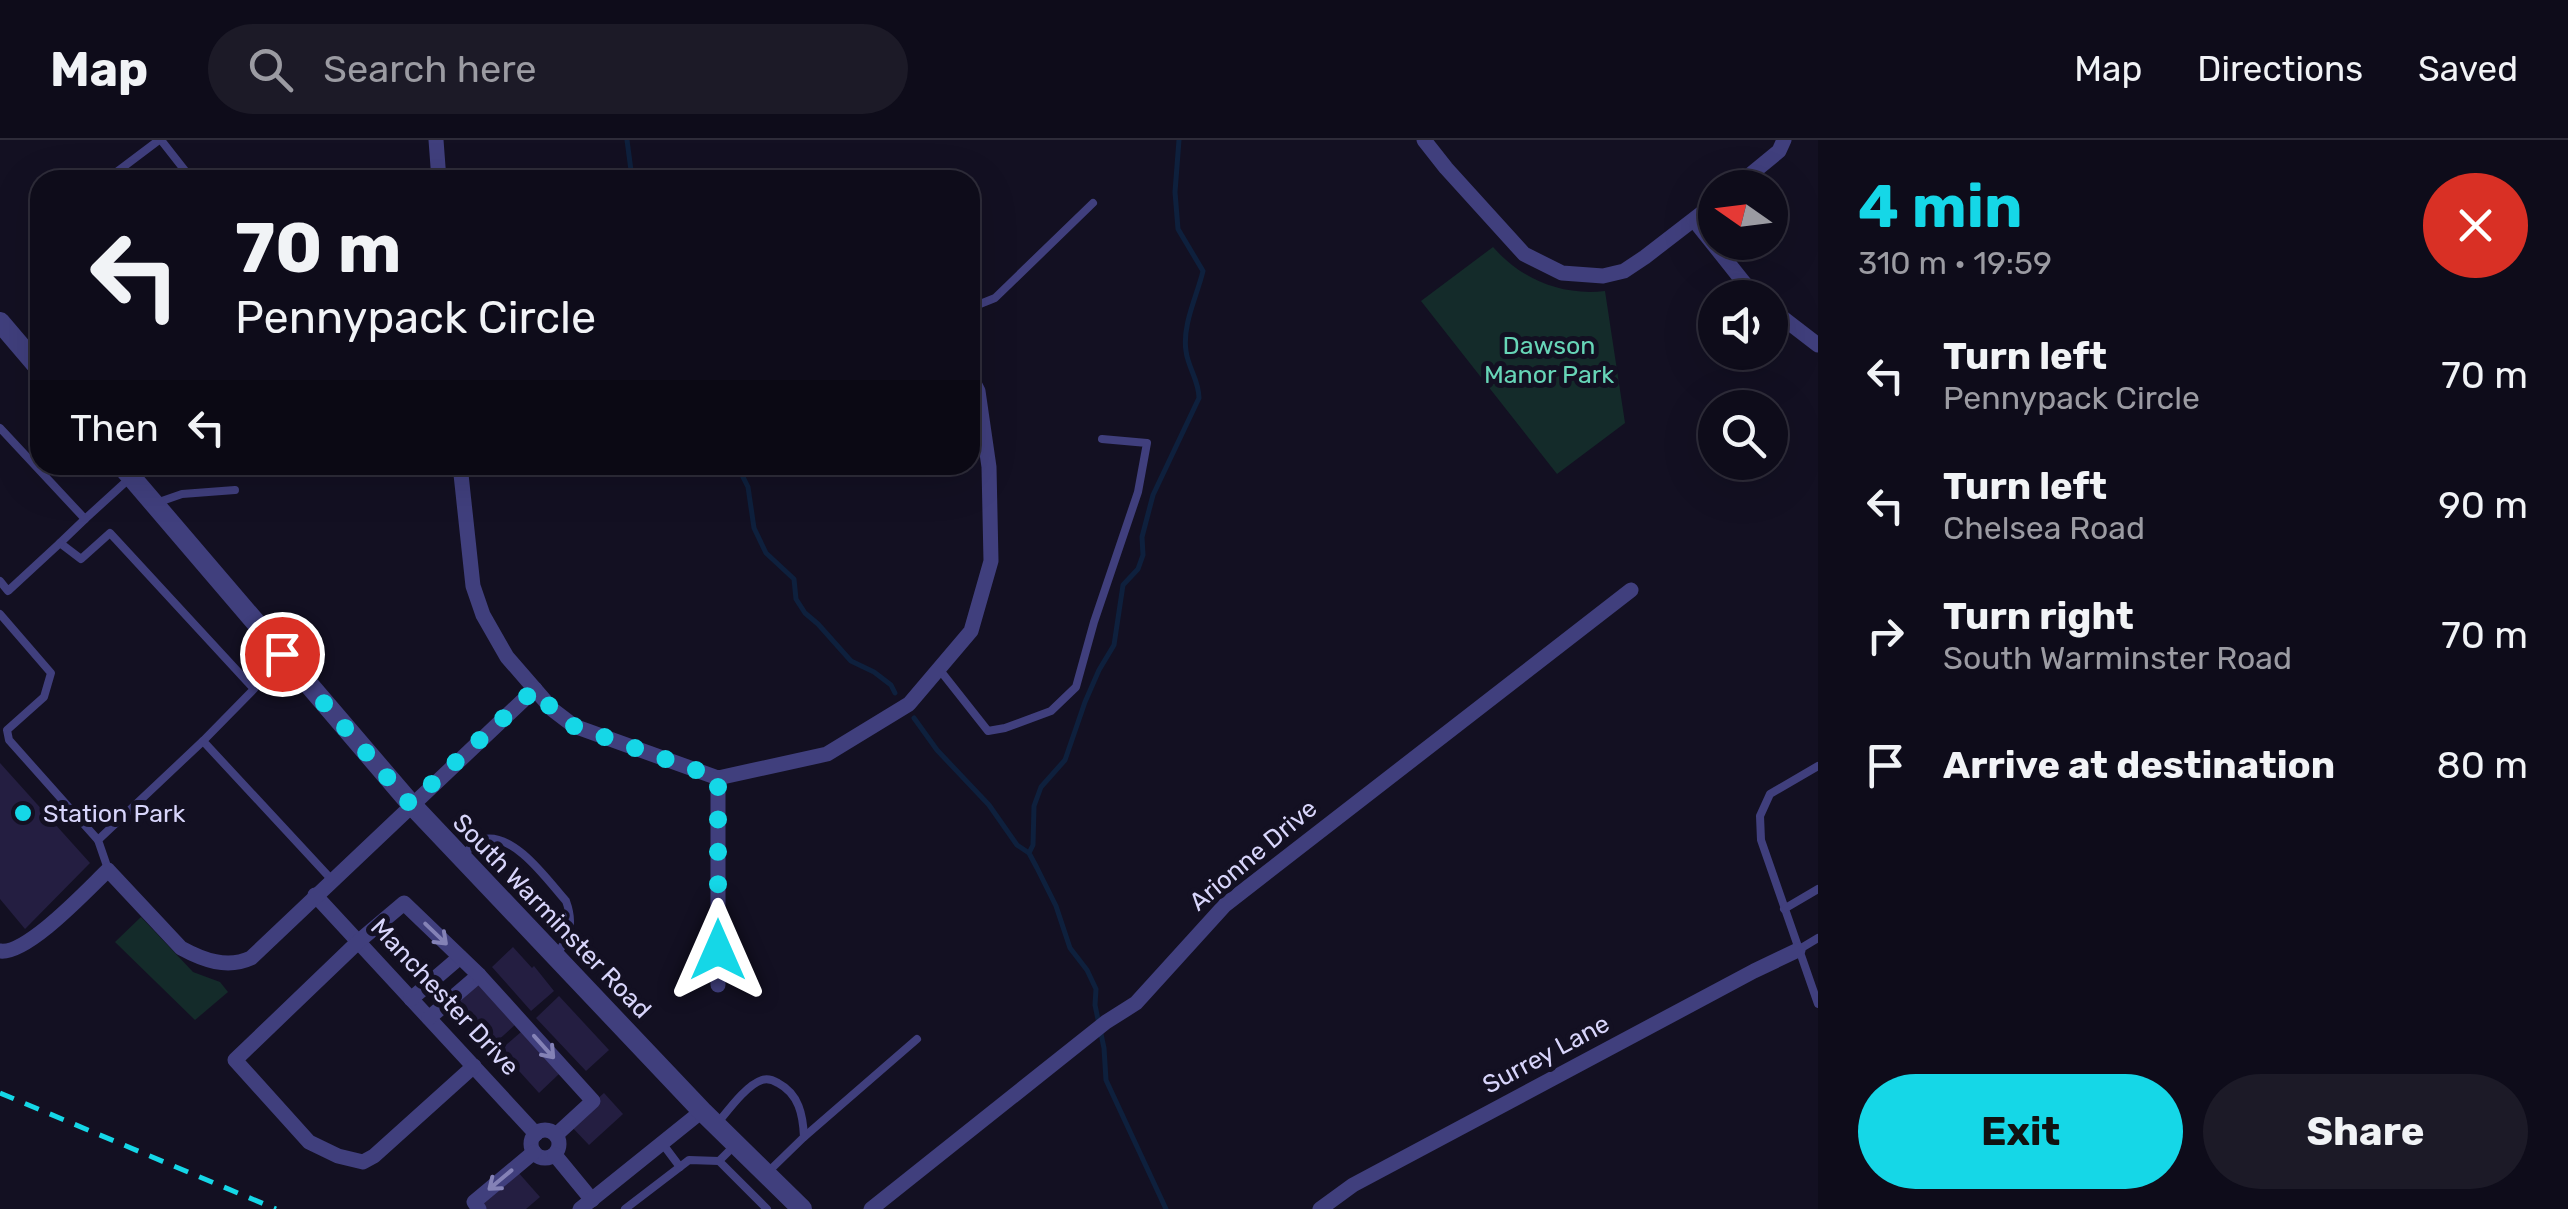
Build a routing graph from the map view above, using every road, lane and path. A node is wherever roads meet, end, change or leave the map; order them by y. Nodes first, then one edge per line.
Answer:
1 (160, 140) edge
2 (436, 140) edge
3 (1424, 140) edge
4 (1784, 140) edge
5 (120, 170) edge
6 (184, 170) edge
7 (438, 170) edge
8 (1755, 170) edge
9 (1093, 203) dead end
10 (1698, 217) edge
11 (1694, 220) junction
12 (1742, 280) edge
13 (980, 304) edge
14 (0, 322) edge
15 (1788, 322) edge
16 (1818, 345) edge
17 (30, 357) edge
18 (980, 405) edge
19 (2, 434) edge
20 (1102, 438) dead end
21 (30, 463) edge
22 (42, 475) edge
23 (123, 475) edge
24 (129, 475) edge
25 (461, 475) edge
26 (236, 490) dead end
27 (154, 504) junction
28 (85, 519) junction
29 (60, 543) junction
30 (0, 581) edge
31 (1631, 590) dead end
32 (8, 591) junction
33 (0, 602) edge
34 (0, 614) edge
35 (939, 669) junction
36 (535, 689) junction
37 (204, 741) junction
38 (1818, 766) edge
39 (718, 778) junction
40 (410, 804) junction
41 (98, 840) junction
42 (461, 857) junction
43 (108, 870) junction
44 (332, 880) junction
45 (1818, 888) edge
46 (316, 895) junction
47 (1784, 909) junction
48 (1818, 938) edge
49 (358, 941) junction
50 (0, 950) edge
51 (1798, 950) junction
52 (555, 956) junction
53 (460, 958) junction
54 (478, 975) junction
55 (718, 985) dead end
56 (412, 999) junction
57 (1818, 1004) edge
58 (429, 1018) junction
59 (917, 1039) dead end
60 (474, 1066) junction
61 (709, 1118) junction
62 (536, 1134) junction
63 (556, 1135) junction
64 (804, 1137) junction
65 (662, 1143) junction
66 (736, 1144) junction
67 (534, 1152) junction
68 (555, 1155) junction
69 (719, 1161) junction
70 (680, 1167) junction
71 (766, 1174) junction
72 (590, 1206) edge
73 (480, 1209) edge
74 (625, 1209) edge
75 (766, 1209) edge
76 (802, 1209) edge
77 (872, 1209) edge
78 (1320, 1209) edge

1 - 5 lane
1 - 6 lane
2 - 7 street
3 - 11 street
4 - 8 street
9 - 13 lane
10 - 11 street
11 - 12 street
14 - 17 street
15 - 16 street
18 - 35 street
19 - 21 lane
20 - 35 lane
22 - 28 lane
23 - 28 lane
24 - 27 street, South Warminster Road
25 - 36 street
26 - 27 lane
27 - 40 street, South Warminster Road
28 - 29 lane
29 - 32 lane
29 - 37 lane
30 - 32 lane
31 - 77 street, Arionne Drive
32 - 33 lane
34 - 41 lane
35 - 39 street
36 - 39 street
36 - 40 street
37 - 41 lane
37 - 44 lane
38 - 47 lane
39 - 55 street
40 - 42 street, South Warminster Road
40 - 44 street
41 - 43 lane
42 - 52 street, South Warminster Road
42 - 52 lane
43 - 46 street
43 - 50 street
44 - 46 street
45 - 47 lane
46 - 49 street, Manchester Drive
47 - 51 lane
48 - 51 lane
49 -> 53 street
49 - 56 street, Manchester Drive
49 - 60 street
51 - 57 lane
51 - 78 street, Surrey Lane
52 - 61 street, South Warminster Road
53 - 54 street
53 - 56 street
54 - 58 street
54 -> 63 street
56 - 58 street, Manchester Drive
58 - 60 street, Manchester Drive
59 - 64 lane
60 - 62 street, Manchester Drive
61 - 64 lane
61 - 65 street
61 - 66 street, South Warminster Road
62 - 63 street
62 - 67 street
63 - 68 street
64 - 71 lane
65 - 70 lane
65 - 72 street
66 - 69 lane
66 - 71 street, South Warminster Road
67 - 68 street
67 -> 73 street
68 - 72 street
69 - 70 lane
69 - 75 lane
70 - 74 lane
71 - 76 street, South Warminster Road

